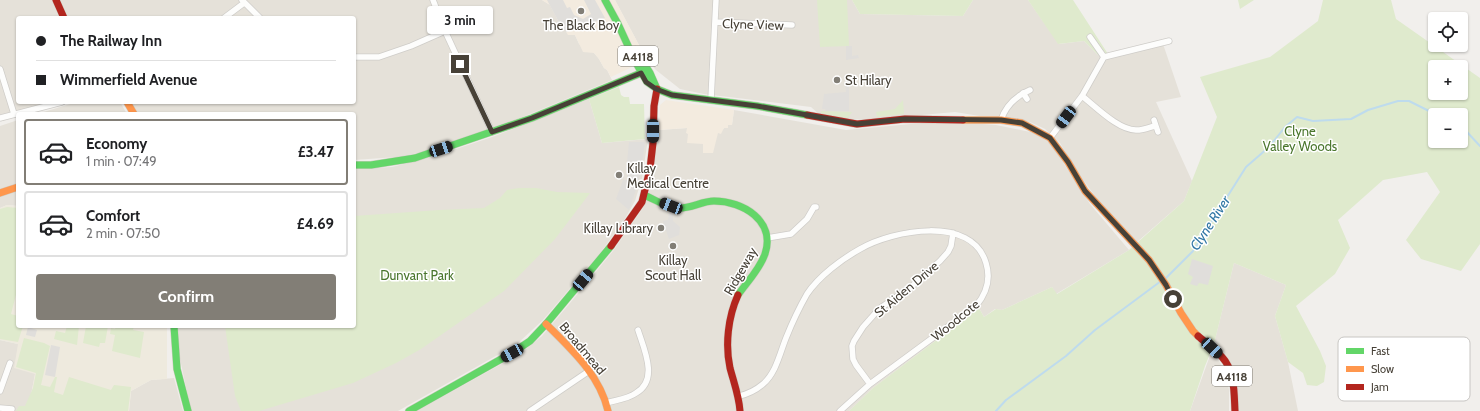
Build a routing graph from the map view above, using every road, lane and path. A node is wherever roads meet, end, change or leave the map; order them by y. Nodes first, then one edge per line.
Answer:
1 (56, 0) edge
2 (433, 0) edge
3 (605, 0) edge
4 (716, 0) edge
5 (243, 2) edge
6 (63, 16) edge
7 (226, 16) edge
8 (258, 16) edge
9 (715, 22) junction
10 (618, 24) junction
11 (792, 25) dead end
12 (445, 31) junction
13 (1090, 37) dead end
14 (1169, 41) dead end
15 (356, 57) edge
16 (1104, 57) junction
17 (0, 69) edge
18 (641, 73) junction
19 (656, 89) junction
20 (1030, 90) dead end
21 (1023, 93) junction
22 (1082, 96) junction
23 (712, 99) junction
24 (1027, 99) dead end
25 (54, 104) edge
26 (22, 112) edge
27 (14, 114) joint
28 (0, 118) edge
29 (1001, 120) junction
30 (492, 132) junction
31 (1158, 132) dead end
32 (1050, 138) junction
33 (356, 165) edge
34 (16, 188) edge
35 (0, 193) edge
36 (644, 195) junction
37 (816, 207) dead end
38 (953, 233) junction
39 (767, 238) junction
40 (546, 324) junction
41 (174, 328) edge
42 (638, 330) dead end
43 (10, 363) dead end
44 (589, 371) junction
45 (870, 384) junction
46 (0, 391) edge
47 (739, 396) junction
48 (606, 403) junction
49 (0, 408) edge
50 (12, 409) dead end
51 (188, 411) edge
52 (409, 411) edge
53 (530, 411) edge
54 (608, 411) edge
55 (740, 411) edge
56 (840, 411) edge
57 (1235, 411) edge

1 - 6 main road
2 - 12 street
3 - 10 main road, A4118
4 - 9 street
5 - 7 street
5 - 8 street
9 - 11 street, Clyne View
9 - 23 street
10 - 18 main road, A4118
10 - 19 main road, A4118
12 - 15 street
12 - 30 street
13 - 16 street
14 - 16 street
16 - 22 street
17 - 27 street
18 - 19 main road, A4118
18 - 30 main road
19 - 23 main road, A4118
19 - 36 main road
20 - 21 street
21 - 24 street
21 - 29 street
22 - 31 street
22 - 32 street
23 - 29 main road, A4118
25 - 26 street
27 - 28 street
29 - 32 main road, A4118
30 - 33 main road
32 - 57 main road, A4118
34 - 35 main road
36 - 39 main road, Ridgeway
36 - 40 main road
37 - 39 street
38 - 45 street, St Aiden Drive
38 - 45 street, Woodcote
38 - 47 street, Woodcote
39 - 47 main road, Ridgeway
40 - 44 main road, Broadmead
40 - 52 main road
41 - 51 main road
42 - 48 street
43 - 46 street
44 - 48 main road, Broadmead
44 - 53 street
45 - 56 street, Woodcote
47 - 55 main road, Ridgeway
48 - 54 main road, Broadmead
49 - 50 street

